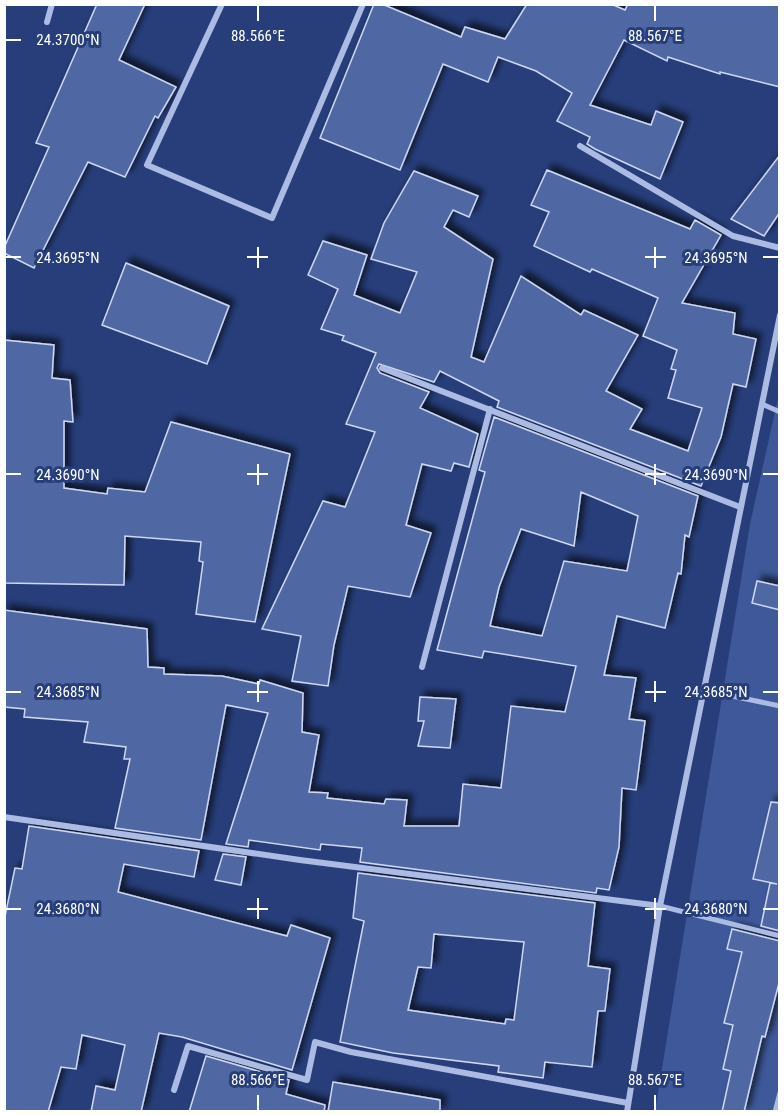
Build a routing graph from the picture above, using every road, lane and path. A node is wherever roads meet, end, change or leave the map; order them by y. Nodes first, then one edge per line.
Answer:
1 (52, 4) edge
2 (222, 4) edge
3 (363, 4) edge
4 (48, 22) dead end
5 (580, 146) dead end
6 (780, 248) edge
7 (780, 315) edge
8 (382, 368) dead end
9 (762, 404) junction
10 (490, 409) junction
11 (780, 412) edge
12 (740, 507) junction
13 (422, 667) dead end
14 (703, 690) junction
15 (780, 706) edge
16 (4, 817) edge
17 (660, 906) junction
18 (780, 936) edge
19 (174, 1090) dead end
20 (780, 1093) edge
21 (628, 1103) junction
22 (627, 1112) edge
23 (775, 1112) edge

1 - 4 street
2 - 3 street
5 - 6 street
7 - 9 street
8 - 10 street
9 - 11 street
9 - 12 street
10 - 12 street
10 - 13 street
12 - 14 street
14 - 15 street
14 - 17 street
16 - 17 street
17 - 18 street
17 - 21 street
19 - 21 street
20 - 23 street
21 - 22 street

